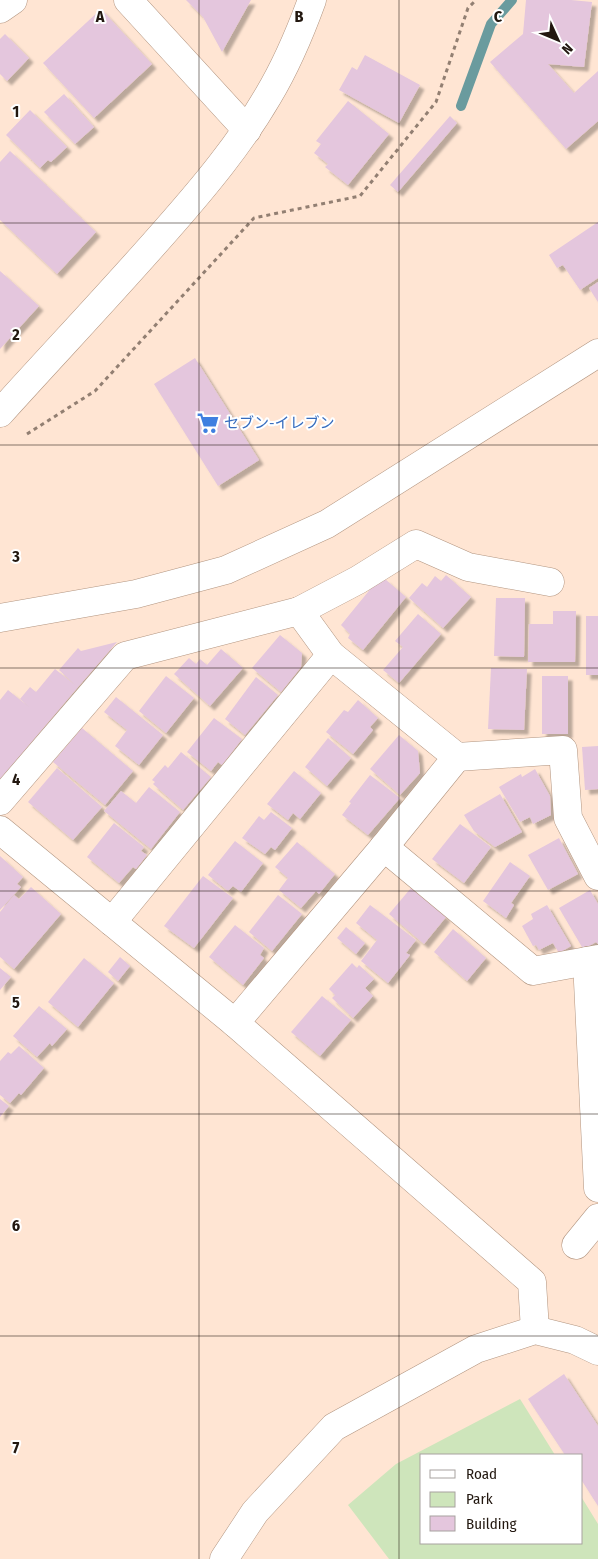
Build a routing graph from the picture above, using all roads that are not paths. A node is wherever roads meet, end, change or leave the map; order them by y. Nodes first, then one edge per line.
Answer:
1 (13, 0) edge
2 (128, 0) edge
3 (312, 0) edge
4 (0, 9) edge
5 (247, 130) junction
6 (598, 353) edge
7 (0, 413) edge
8 (550, 582) dead end
9 (299, 610) junction
10 (0, 618) edge
11 (331, 655) junction
12 (457, 756) junction
13 (0, 801) edge
14 (0, 830) edge
15 (384, 847) junction
16 (598, 876) edge
17 (112, 922) junction
18 (592, 960) edge
19 (236, 1023) junction
20 (598, 1188) edge
21 (598, 1218) edge
22 (576, 1245) dead end
23 (535, 1330) junction
24 (598, 1351) edge
25 (224, 1559) edge

1 - 4 street
2 - 5 street
3 - 5 street
5 - 7 street
6 - 10 street
8 - 9 street
9 - 11 street
9 - 13 street
11 - 12 street
11 - 17 street
12 - 15 street
12 - 16 street
14 - 17 street
15 - 18 street
15 - 19 street
17 - 19 street
18 - 20 street
19 - 23 street
21 - 22 street
23 - 24 street
23 - 25 street

